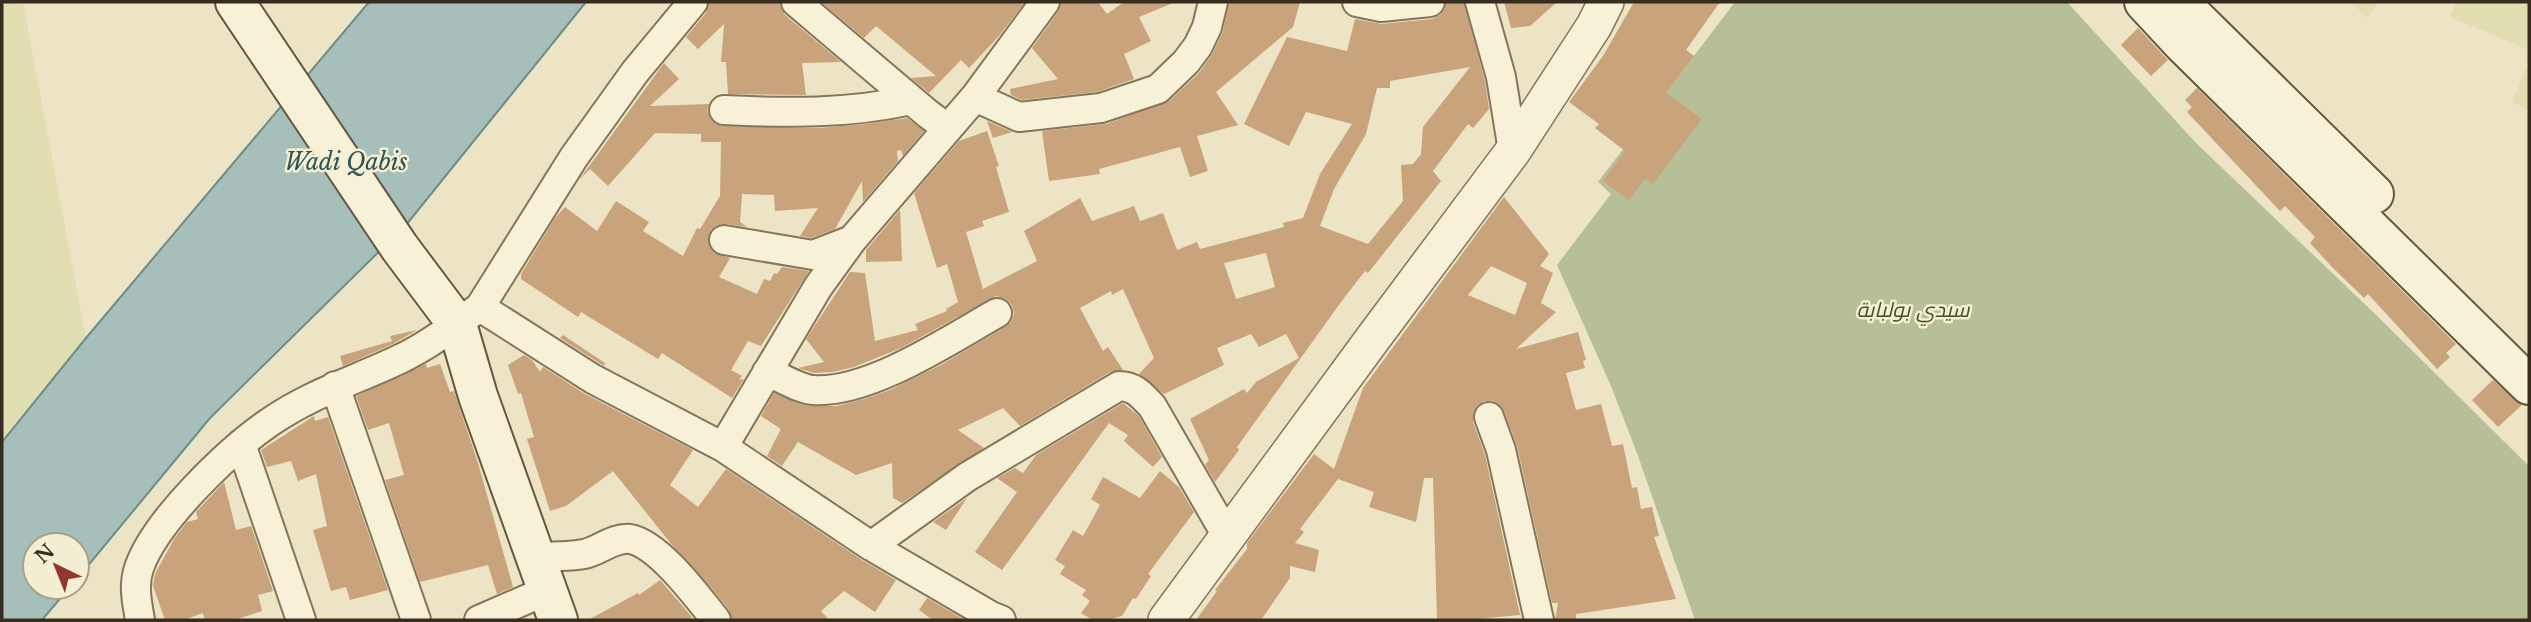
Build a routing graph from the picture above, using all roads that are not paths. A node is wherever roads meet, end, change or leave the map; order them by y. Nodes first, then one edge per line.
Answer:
1 (693, 2) edge
2 (796, 2) edge
3 (1045, 2) edge
4 (1213, 2) edge
5 (1357, 2) edge
6 (1430, 2) edge
7 (1480, 2) edge
8 (1606, 2) edge
9 (2144, 2) edge
10 (2179, 2) edge
11 (245, 17) edge
12 (975, 97) junction
13 (911, 100) junction
14 (724, 110) dead end
15 (947, 128) junction
16 (1513, 151) junction
17 (724, 240) dead end
18 (852, 240) junction
19 (997, 313) dead end
20 (469, 315) junction
21 (2529, 348) edge
22 (767, 372) junction
23 (2529, 385) edge
24 (335, 386) junction
25 (1489, 417) dead end
26 (241, 444) junction
27 (723, 447) junction
28 (1227, 536) junction
29 (871, 546) junction
30 (547, 589) edge
31 (141, 620) edge
32 (301, 620) edge
33 (416, 620) edge
34 (479, 620) edge
35 (716, 620) edge
36 (1001, 620) edge
37 (1166, 620) edge
38 (1539, 620) edge

1 - 20 street
2 - 13 street
3 - 12 street
4 - 12 street
5 - 6 street
7 - 16 street
8 - 16 street
9 - 23 main road
10 - 21 main road
11 - 20 main road
12 - 15 street
13 - 14 street
13 - 15 street
15 - 18 street
16 - 28 street
17 - 18 street
18 - 22 street
19 - 22 street
20 - 24 street
20 - 27 street
20 - 30 main road
22 - 27 street
24 - 26 street
24 - 33 street
25 - 38 street
26 - 31 street
26 - 32 street
27 - 29 street
28 - 29 street
28 - 37 street
29 - 36 street
30 - 34 street
30 - 35 street

